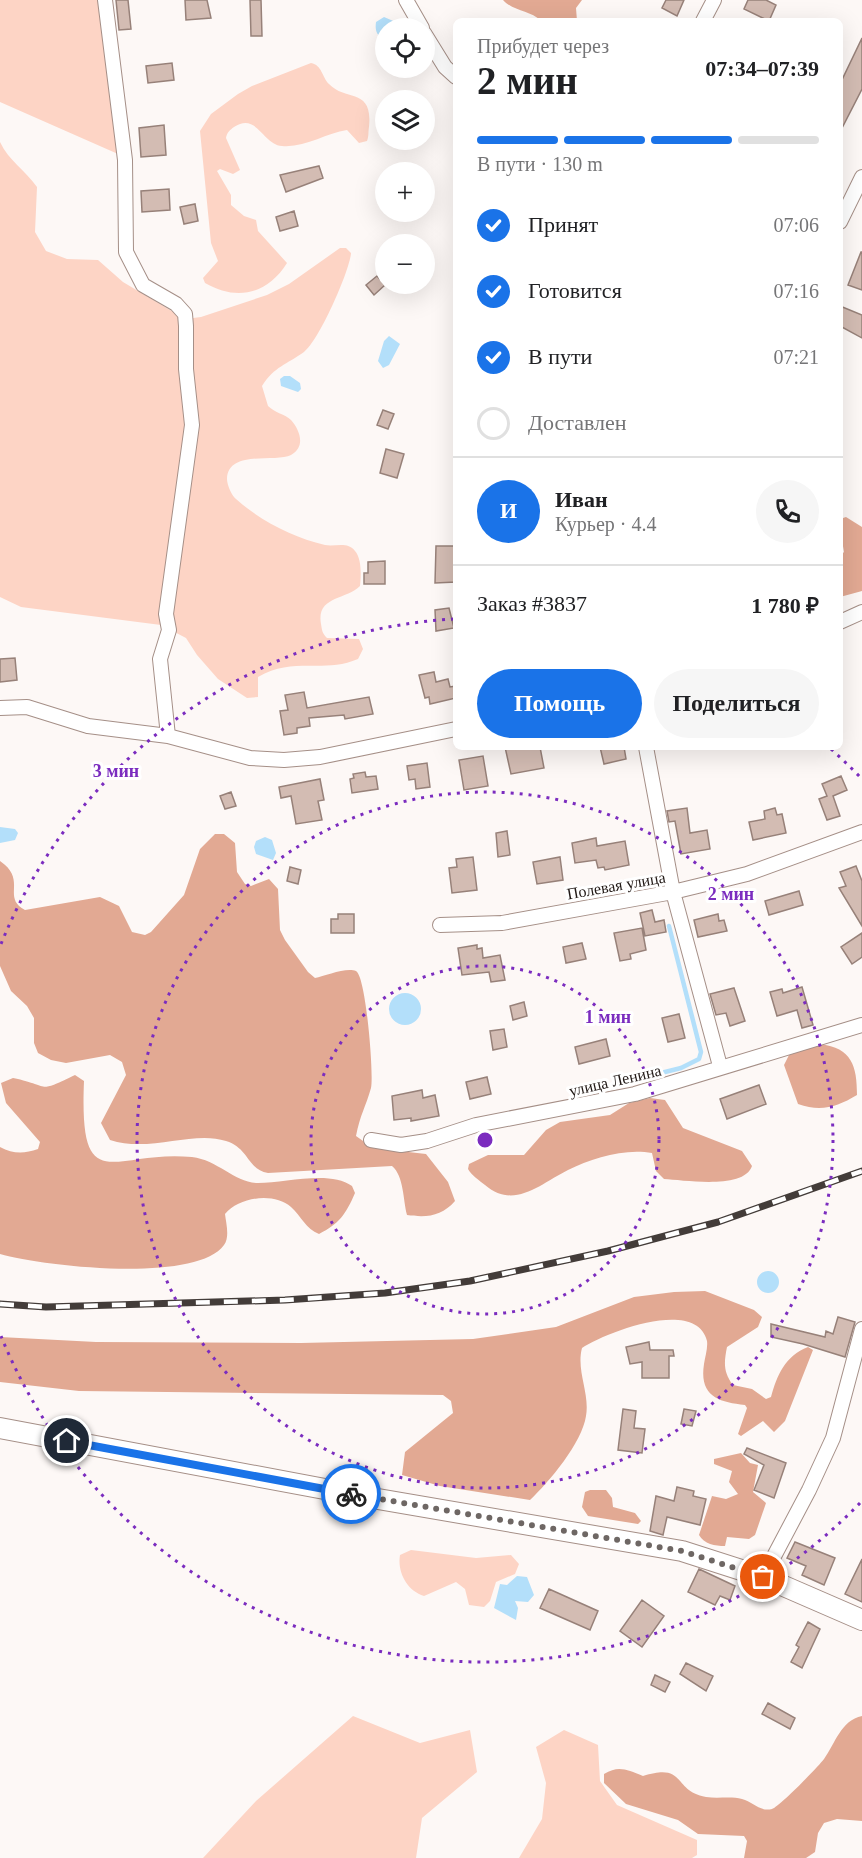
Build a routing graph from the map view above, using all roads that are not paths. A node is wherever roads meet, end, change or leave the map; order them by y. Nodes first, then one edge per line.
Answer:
1 (105, 0) edge
2 (406, 0) edge
3 (714, 0) edge
4 (416, 18) edge
5 (705, 18) edge
6 (435, 51) edge
7 (453, 74) edge
8 (862, 177) edge
9 (843, 216) edge
10 (862, 612) edge
11 (843, 621) edge
12 (0, 708) edge
13 (453, 730) edge
14 (168, 736) junction
15 (647, 750) edge
16 (862, 832) edge
17 (673, 892) junction
18 (440, 924) dead end
19 (862, 1025) edge
20 (720, 1066) junction
21 (371, 1140) dead end
22 (862, 1329) edge
23 (0, 1428) edge
24 (763, 1577) junction
25 (862, 1620) edge

1 - 14 street
2 - 4 street
3 - 5 street
6 - 7 street
8 - 9 street
10 - 11 street
12 - 14 street
13 - 14 street
15 - 17 street
16 - 17 street, Полевая улица
17 - 18 street, Полевая улица
17 - 20 street
19 - 20 street, улица Ленина
20 - 21 street, улица Ленина
22 - 24 street
23 - 24 main road
24 - 25 main road

